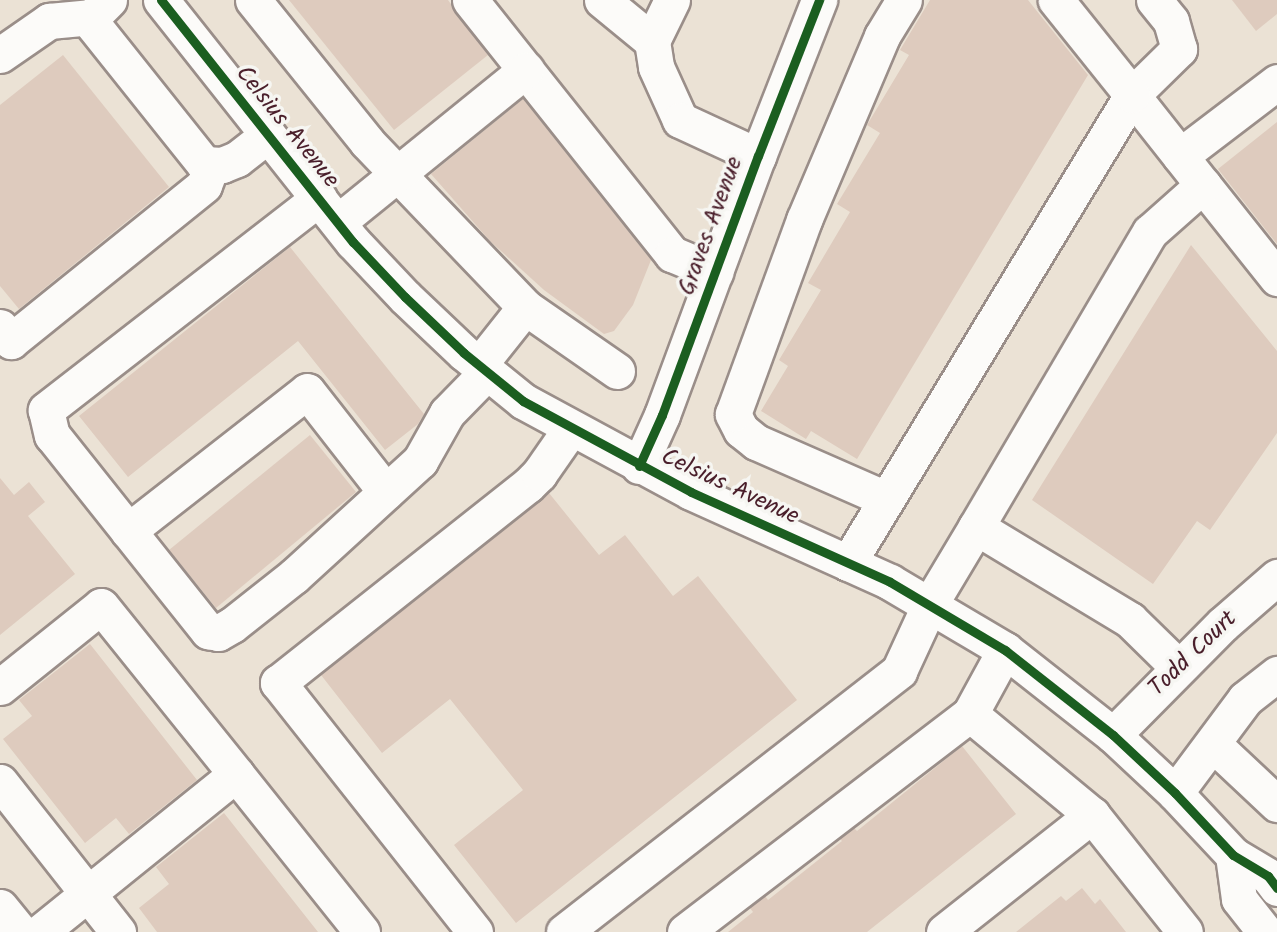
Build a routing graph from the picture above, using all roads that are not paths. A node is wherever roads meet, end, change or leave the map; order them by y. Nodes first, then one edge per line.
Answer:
1 (161, 0) edge
2 (253, 0) edge
3 (470, 0) edge
4 (602, 0) edge
5 (672, 0) edge
6 (819, 0) edge
7 (904, 0) edge
8 (1056, 0) edge
9 (1154, 0) edge
10 (100, 8) edge
11 (652, 41) junction
12 (0, 55) edge
13 (526, 70) junction
14 (1277, 82) edge
15 (1132, 94) junction
16 (268, 135) junction
17 (758, 156) junction
18 (1180, 156) junction
19 (211, 167) junction
20 (398, 174) junction
21 (1203, 185) junction
22 (328, 210) junction
23 (715, 272) junction
24 (1277, 278) edge
25 (525, 307) junction
26 (0, 327) edge
27 (483, 369) junction
28 (617, 371) dead end
29 (571, 428) junction
30 (639, 466) junction
31 (386, 492) junction
32 (886, 499) junction
33 (976, 527) junction
34 (128, 531) junction
35 (848, 563) junction
36 (1277, 577) edge
37 (930, 604) junction
38 (1005, 650) junction
39 (1178, 667) junction
40 (1277, 674) edge
41 (0, 687) edge
42 (970, 714) junction
43 (1113, 735) junction
44 (1213, 744) junction
45 (236, 774) junction
46 (0, 782) edge
47 (1175, 793) junction
48 (1277, 804) edge
49 (1092, 815) junction
50 (1233, 856) junction
51 (1277, 888) edge
52 (88, 894) junction
53 (0, 907) edge
54 (1261, 931) edge
55 (20, 932) edge
56 (40, 932) edge
57 (118, 932) edge
58 (362, 932) edge
59 (475, 932) edge
60 (564, 932) edge
61 (685, 932) edge
62 (944, 932) edge
63 (1185, 932) edge

1 - 16 street, Celsius Avenue
2 - 20 street
3 - 13 street
4 - 11 street
5 - 11 street
6 - 17 street, Graves Avenue
7 - 32 street
8 - 15 street
9 - 15 street
10 - 12 street
10 - 19 street
11 - 17 street
13 - 20 street
13 - 23 street
14 - 18 street
15 - 18 street
15 - 32 street
16 - 19 street
16 - 22 street, Celsius Avenue
17 - 23 street, Graves Avenue
18 - 21 street
19 - 26 street
20 - 22 street
20 - 25 street
21 - 24 street
21 - 33 street
22 - 27 street, Celsius Avenue
22 - 34 street
23 - 30 street, Graves Avenue
25 - 27 street
25 - 28 street
27 - 29 street, Celsius Avenue
27 - 31 street
29 - 30 street, Celsius Avenue
29 - 59 street
30 - 35 street, Celsius Avenue
31 - 34 street
31 - 34 street
32 - 35 street
33 - 37 street
33 - 39 street
35 - 37 street, Celsius Avenue
36 - 39 street, Todd Court
37 - 38 street, Celsius Avenue
37 - 60 street
38 - 42 street
38 - 43 street, Celsius Avenue
39 - 43 street, Todd Court
40 - 44 street
41 - 45 street
42 - 49 street
42 - 61 street
43 - 47 street, Celsius Avenue
44 - 47 street
44 - 48 street
45 - 52 street
45 - 58 street
46 - 52 street
47 - 50 street, Celsius Avenue
49 - 62 street
49 - 63 street
50 - 51 street, Celsius Avenue
50 - 54 street
52 - 56 street
52 - 57 street
53 - 55 street

